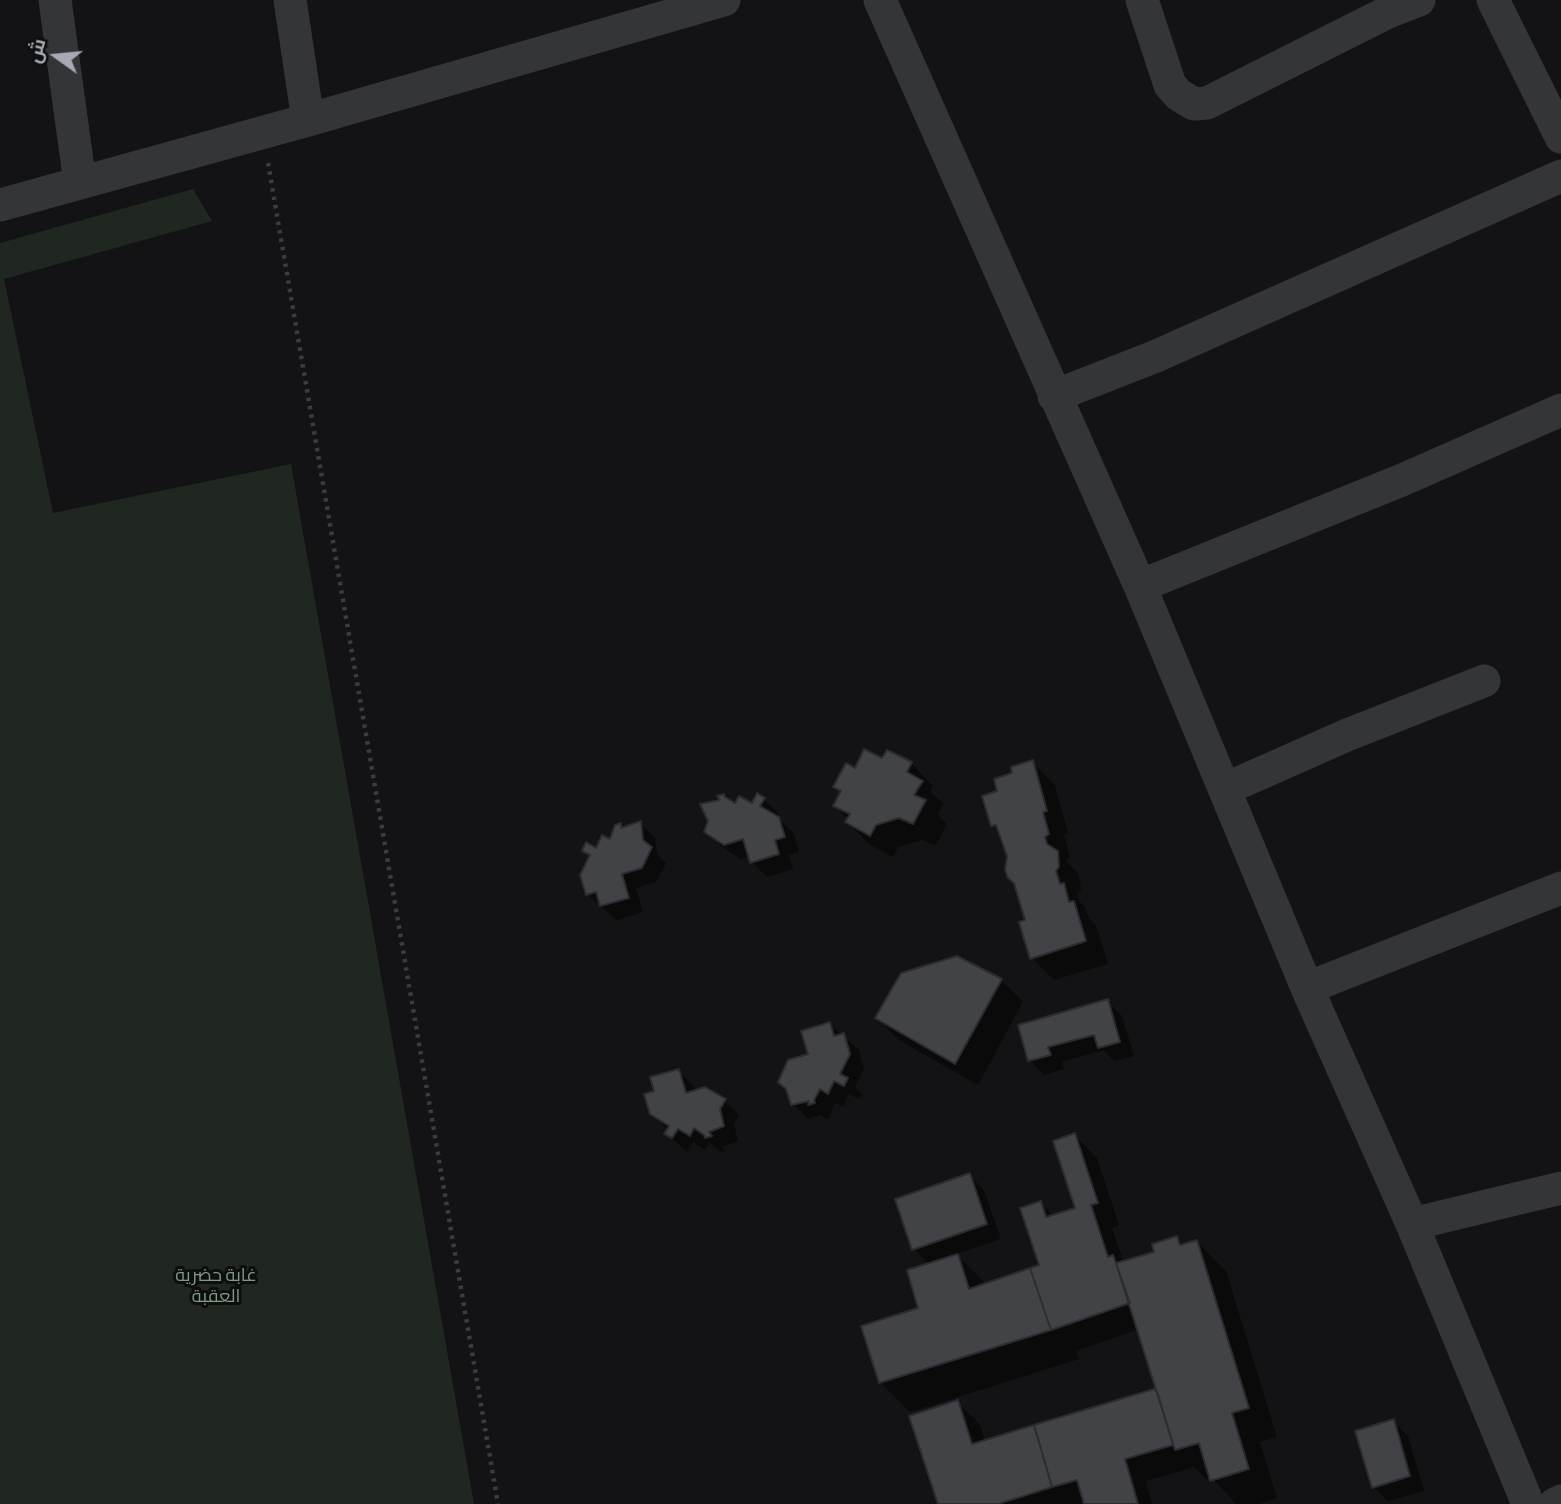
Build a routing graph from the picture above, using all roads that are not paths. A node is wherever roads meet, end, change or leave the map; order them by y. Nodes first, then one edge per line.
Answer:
1 (55, 0) edge
2 (290, 0) edge
3 (724, 0) edge
4 (880, 0) edge
5 (1142, 0) edge
6 (1419, 0) edge
7 (1493, 0) edge
8 (308, 120) junction
9 (1561, 137) edge
10 (1561, 176) edge
11 (80, 183) junction
12 (0, 205) edge
13 (1054, 396) junction
14 (1561, 410) edge
15 (1140, 586) junction
16 (1484, 681) dead end
17 (1225, 789) junction
18 (1561, 888) edge
19 (1307, 988) junction
20 (1561, 1188) edge
21 (1412, 1224) junction
22 (1561, 1501) edge
23 (1528, 1504) edge
24 (1555, 1504) edge

1 - 11 street
2 - 8 street
3 - 8 street
4 - 13 street
5 - 6 street
7 - 9 street
8 - 11 street
10 - 13 street
11 - 12 street
13 - 15 street
14 - 15 street
15 - 17 street
16 - 17 street
17 - 19 street
18 - 19 street
19 - 21 street
20 - 21 street
21 - 23 street
22 - 24 street

